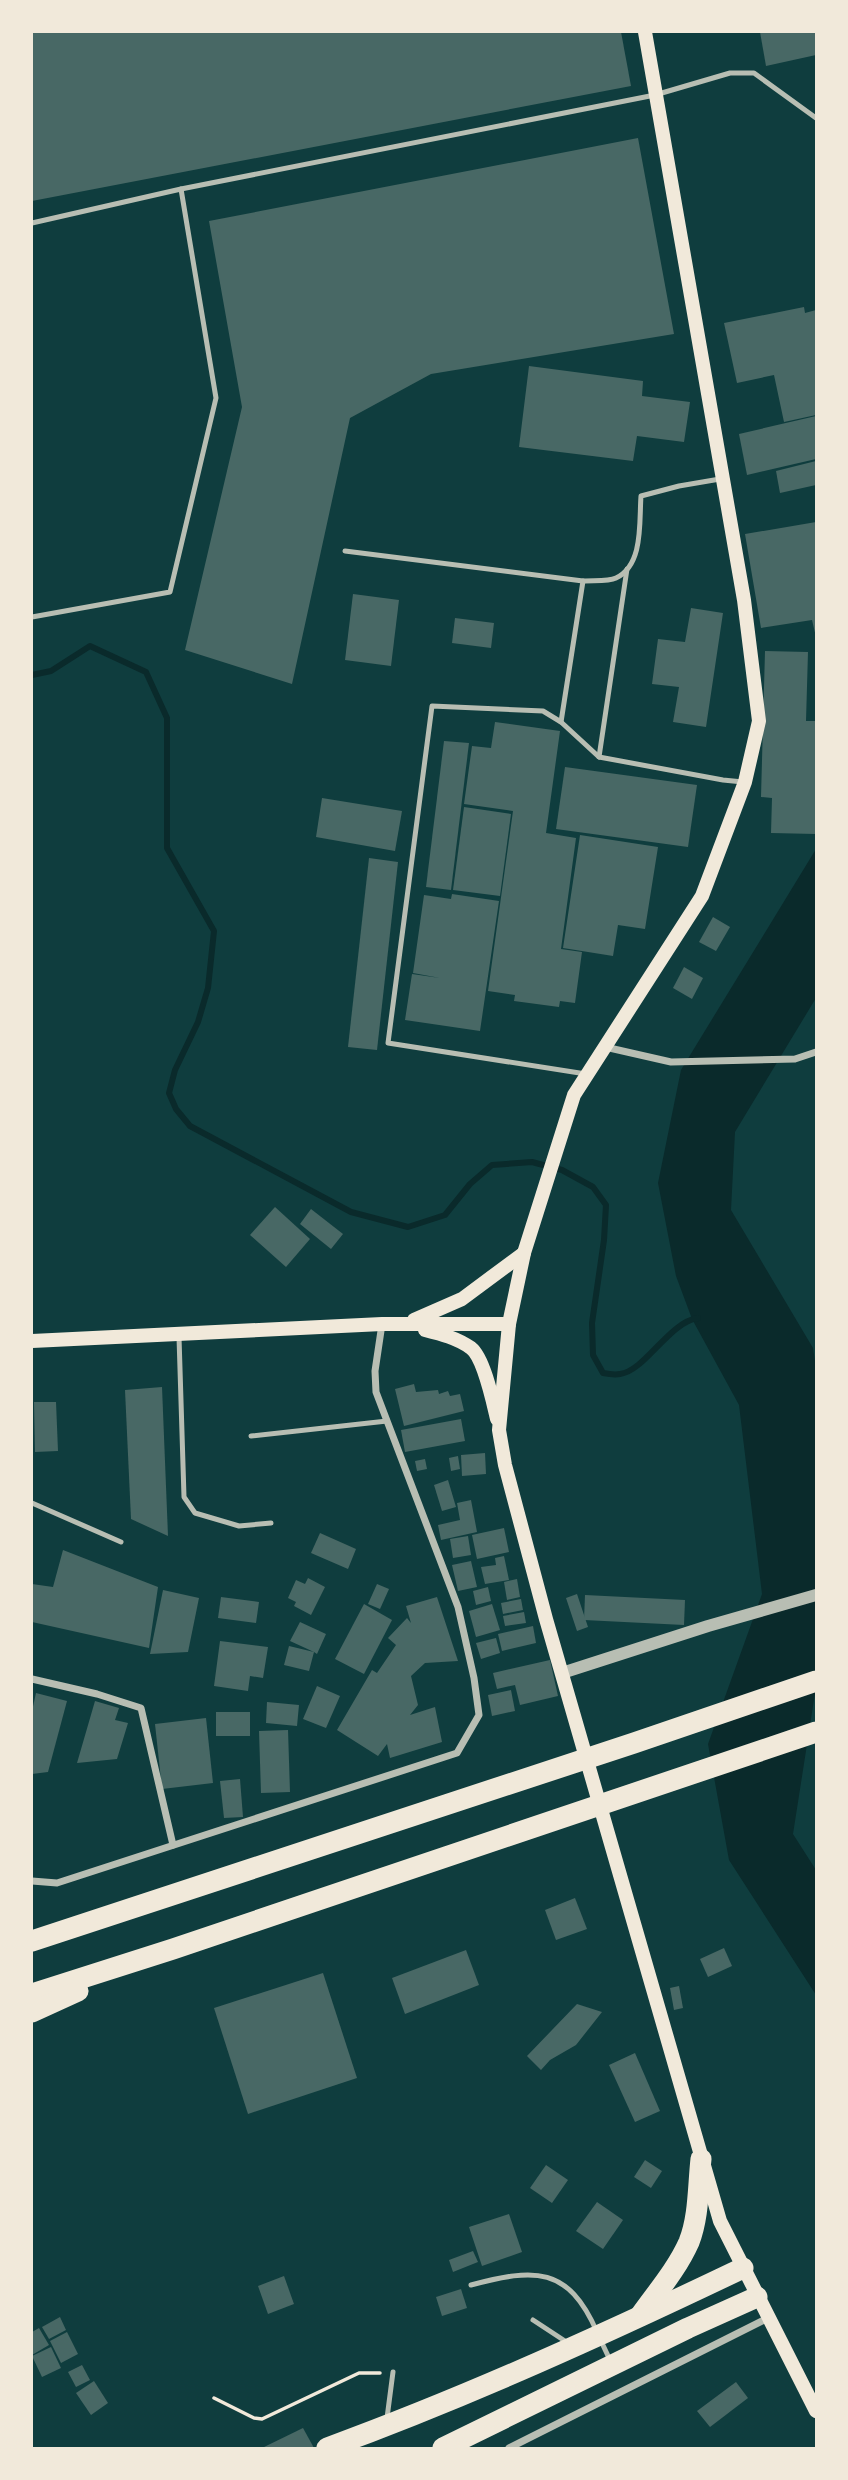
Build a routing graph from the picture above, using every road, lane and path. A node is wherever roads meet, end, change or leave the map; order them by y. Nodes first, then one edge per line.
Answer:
1 (645, 32) edge
2 (655, 95) junction
3 (817, 118) edge
4 (181, 189) junction
5 (32, 223) edge
6 (723, 478) junction
7 (345, 551) dead end
8 (627, 569) junction
9 (583, 581) junction
10 (32, 617) edge
11 (561, 722) junction
12 (599, 757) junction
13 (745, 782) junction
14 (605, 1047) junction
15 (817, 1052) edge
16 (588, 1074) junction
17 (524, 1253) junction
18 (382, 1324) junction
19 (403, 1324) junction
20 (509, 1324) junction
21 (179, 1334) junction
22 (32, 1341) edge
23 (387, 1421) junction
24 (499, 1430) junction
25 (251, 1436) dead end
26 (32, 1503) edge
27 (271, 1523) dead end
28 (121, 1542) dead end
29 (817, 1595) edge
30 (562, 1673) junction
31 (32, 1679) edge
32 (817, 1681) edge
33 (817, 1732) edge
34 (173, 1846) junction
35 (32, 1881) edge
36 (32, 1941) edge
37 (173, 1949) junction
38 (32, 1994) edge
39 (32, 2012) edge
40 (701, 2159) junction
41 (743, 2267) junction
42 (471, 2285) dead end
43 (757, 2297) junction
44 (638, 2318) junction
45 (768, 2318) junction
46 (533, 2320) dead end
47 (599, 2336) junction
48 (574, 2347) junction
49 (613, 2366) junction
50 (393, 2372) joint
51 (214, 2398) dead end
52 (817, 2411) edge
53 (387, 2424) junction
54 (327, 2448) edge
55 (443, 2448) edge
56 (509, 2448) edge

1 - 2 main road
2 - 3 lane
2 - 4 lane
2 - 6 main road
4 - 5 lane
4 - 10 lane
6 - 8 lane
6 - 13 main road
7 - 9 lane
8 - 9 lane
8 - 12 lane
9 - 11 lane
11 - 12 lane
11 - 16 lane
12 - 13 lane
13 - 14 main road
14 - 15 street
14 - 16 main road
16 - 17 main road
17 - 19 main road
17 - 20 main road
18 - 19 main road
18 - 21 main road
18 - 23 street
19 - 20 main road
19 - 24 main road
20 - 24 main road
21 - 22 main road
21 - 27 lane
23 - 25 lane
23 - 34 street
24 - 30 main road
26 - 28 lane
29 - 30 street
30 - 40 main road
31 - 34 street
32 - 36 highway
33 - 37 highway
34 - 35 street
37 - 38 highway
37 - 39 highway
40 - 41 main road
40 - 44 highway
41 - 43 main road
41 - 44 highway
42 - 47 lane
43 - 45 main road
43 - 49 highway
44 - 47 highway
45 - 52 main road
45 - 56 street
46 - 48 lane
47 - 48 highway
47 - 49 lane
48 - 53 highway
49 - 55 highway
50 - 51 path
50 - 53 lane
53 - 54 highway

